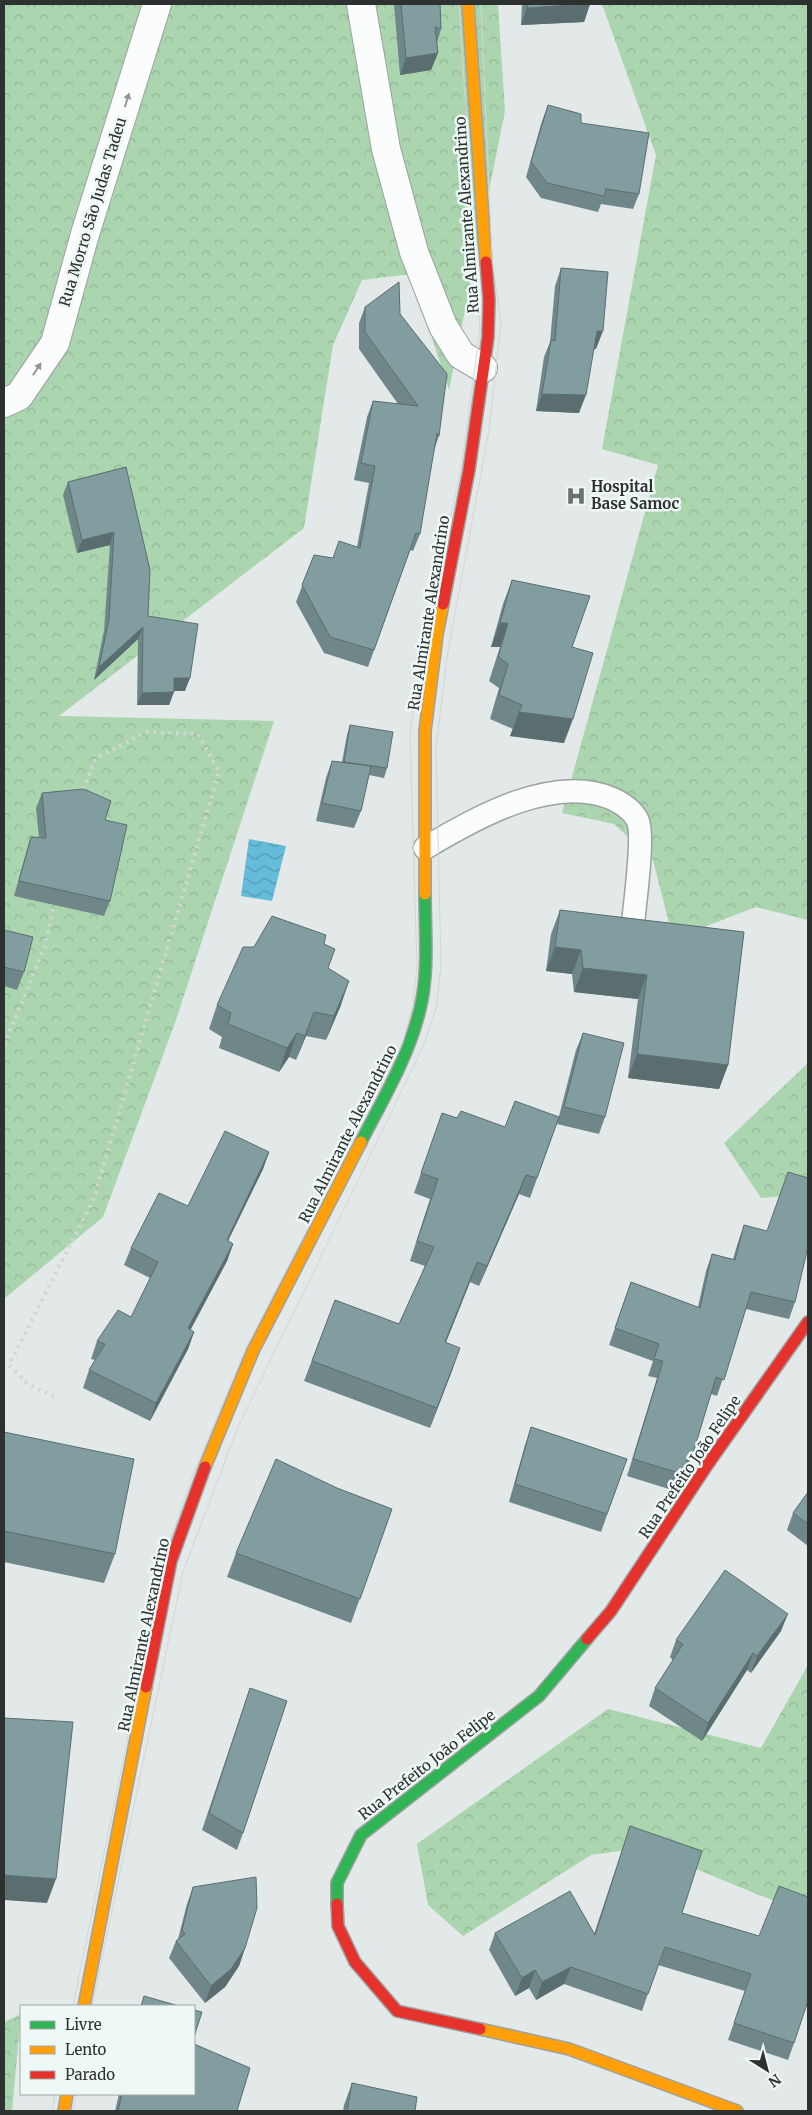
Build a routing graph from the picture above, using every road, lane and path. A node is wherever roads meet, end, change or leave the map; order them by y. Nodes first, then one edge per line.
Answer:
1 (157, 4) edge
2 (361, 4) edge
3 (468, 4) edge
4 (483, 368) junction
5 (4, 403) edge
6 (425, 848) junction
7 (634, 923) edge
8 (808, 1322) edge
9 (84, 2005) edge
10 (67, 2095) edge
11 (64, 2111) edge
12 (737, 2111) edge

5 -> 1 street, Rua Morro São Judas Tadeu
2 - 4 street
3 - 4 street, Rua Almirante Alexandrino
4 - 6 street, Rua Almirante Alexandrino
6 - 7 lane
6 - 9 street, Rua Almirante Alexandrino
8 - 12 street, Rua Prefeito João Felipe
10 - 11 street

